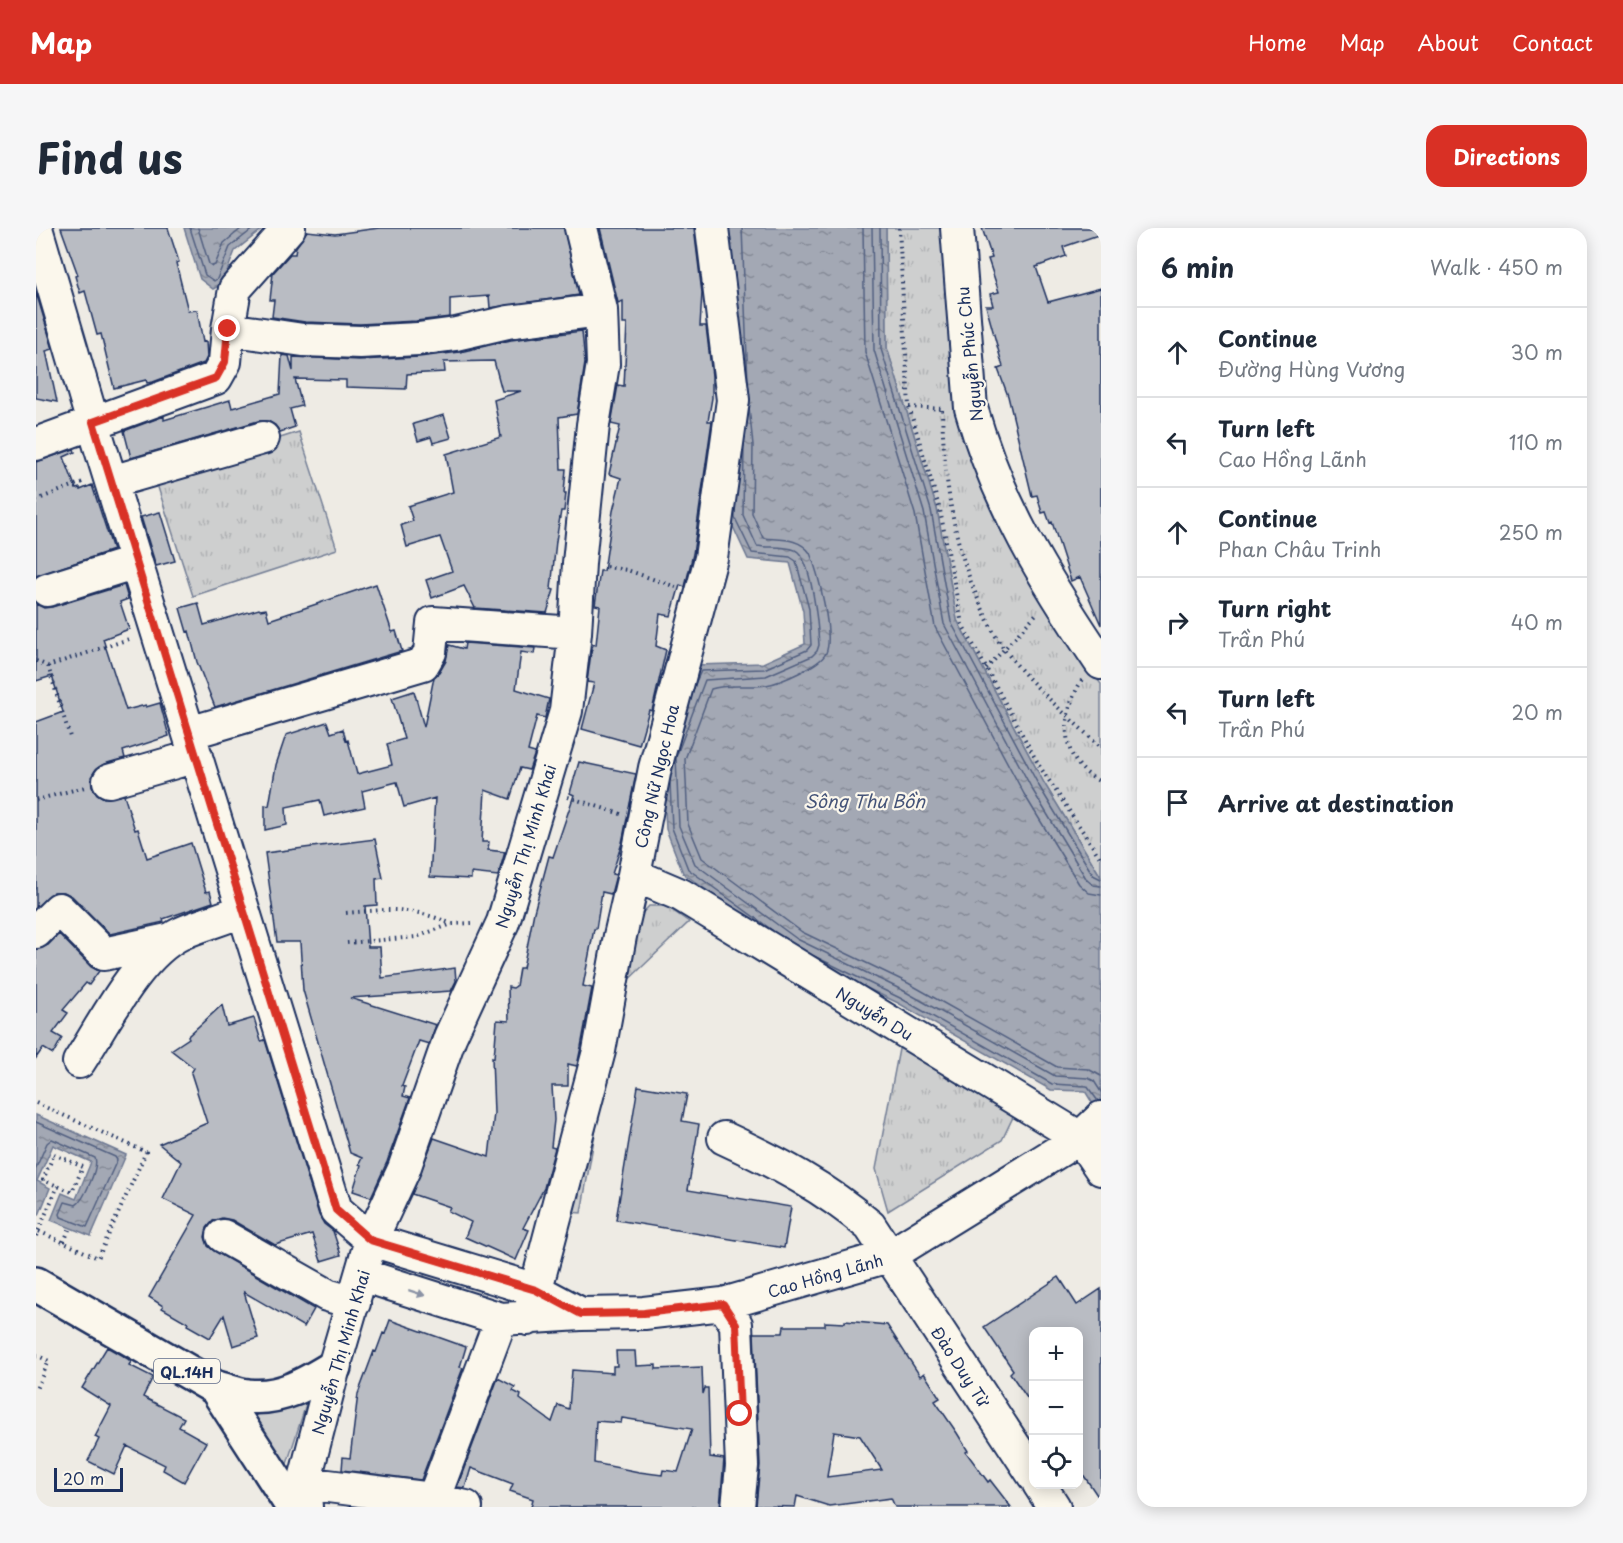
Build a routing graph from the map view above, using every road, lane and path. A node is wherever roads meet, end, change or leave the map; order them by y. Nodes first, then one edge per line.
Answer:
1 (36, 228) edge
2 (289, 228) edge
3 (581, 228) edge
4 (712, 228) edge
5 (899, 228) edge
6 (957, 228) edge
7 (601, 310) junction
8 (228, 329) junction
9 (909, 407) junction
10 (971, 408) junction
11 (93, 422) junction
12 (263, 438) dead end
13 (36, 444) edge
14 (109, 477) junction
15 (36, 500) edge
16 (136, 562) junction
17 (579, 563) junction
18 (47, 590) dead end
19 (1055, 593) junction
20 (702, 594) junction
21 (157, 630) junction
22 (575, 633) junction
23 (1096, 657) edge
24 (36, 661) edge
25 (48, 666) junction
26 (986, 669) junction
27 (70, 737) dead end
28 (192, 744) junction
29 (109, 781) joint
30 (1101, 782) edge
31 (543, 788) junction
32 (36, 800) edge
33 (645, 822) junction
34 (1101, 859) edge
35 (634, 875) junction
36 (243, 910) junction
37 (346, 913) dead end
38 (503, 922) junction
39 (452, 924) junction
40 (36, 932) edge
41 (175, 938) junction
42 (347, 943) dead end
43 (79, 1062) dead end
44 (36, 1103) edge
45 (1093, 1125) edge
46 (724, 1138) dead end
47 (1101, 1169) edge
48 (58, 1186) junction
49 (70, 1227) dead end
50 (37, 1233) edge
51 (222, 1236) dead end
52 (370, 1240) junction
53 (64, 1242) junction
54 (889, 1256) junction
55 (36, 1284) edge
56 (358, 1289) junction
57 (723, 1304) junction
58 (522, 1310) junction
59 (36, 1355) edge
60 (334, 1366) junction
61 (216, 1388) junction
62 (36, 1389) edge
63 (1029, 1468) edge
64 (1042, 1489) edge
65 (301, 1499) edge
66 (432, 1500) junction
67 (466, 1507) edge
68 (738, 1507) edge
69 (1054, 1507) edge

1 - 11 street
2 - 8 street
3 - 7 street, Nguyễn Thị Minh Khai
4 - 20 street, Công Nữ Ngọc Hoa
5 - 9 path
6 - 10 street, Nguyễn Phúc Chu
7 - 8 street
7 - 17 street, Nguyễn Thị Minh Khai
8 - 11 street
9 - 10 path
9 - 26 path
10 - 19 street, Nguyễn Phúc Chu
11 - 13 street
11 - 14 street
12 - 14 street
14 - 15 path
14 - 16 street
16 - 18 street
16 - 21 street
17 - 20 path
17 - 22 street, Nguyễn Thị Minh Khai
19 - 23 street, Nguyễn Phúc Chu
19 - 26 path
20 - 33 street, Công Nữ Ngọc Hoa
21 - 25 path
21 - 28 street
22 - 28 street
22 - 31 street, Nguyễn Thị Minh Khai
23 - 30 path
24 - 25 path
25 - 27 path
26 - 34 path
28 - 29 street
28 - 36 street
29 - 32 path
31 - 33 path
31 - 38 street, Nguyễn Thị Minh Khai
33 - 35 street, Công Nữ Ngọc Hoa
35 - 45 street, Nguyễn Du
35 - 58 street, Công Nữ Ngọc Hoa
36 - 41 street
36 - 52 street
37 - 39 path
38 - 39 path
38 - 52 street, Nguyễn Thị Minh Khai
39 - 42 path
40 - 41 street
41 - 43 street
44 - 53 path
45 - 47 street, Nguyễn Du
45 - 54 street, Cao Hồng Lãnh
46 - 54 street, Đào Duy Từ
48 - 48 path
48 - 50 path
49 - 53 path
50 - 53 path
51 - 56 street, Cao Hồng Lãnh
52 - 56 street, Nguyễn Thị Minh Khai
52 - 58 street, Cao Hồng Lãnh
54 - 57 street, Cao Hồng Lãnh
54 - 63 street, Đào Duy Từ
55 - 61 main road, QL.14H
56 -> 58 street, Cao Hồng Lãnh
56 - 60 street, Nguyễn Thị Minh Khai
57 - 58 street, Cao Hồng Lãnh
57 - 68 street
58 - 66 street, Công Nữ Ngọc Hoa
59 - 62 path
60 - 61 main road
60 - 65 street, Nguyễn Thị Minh Khai
61 - 65 main road, QL.14H
64 - 69 street
65 - 66 street
66 - 67 street

